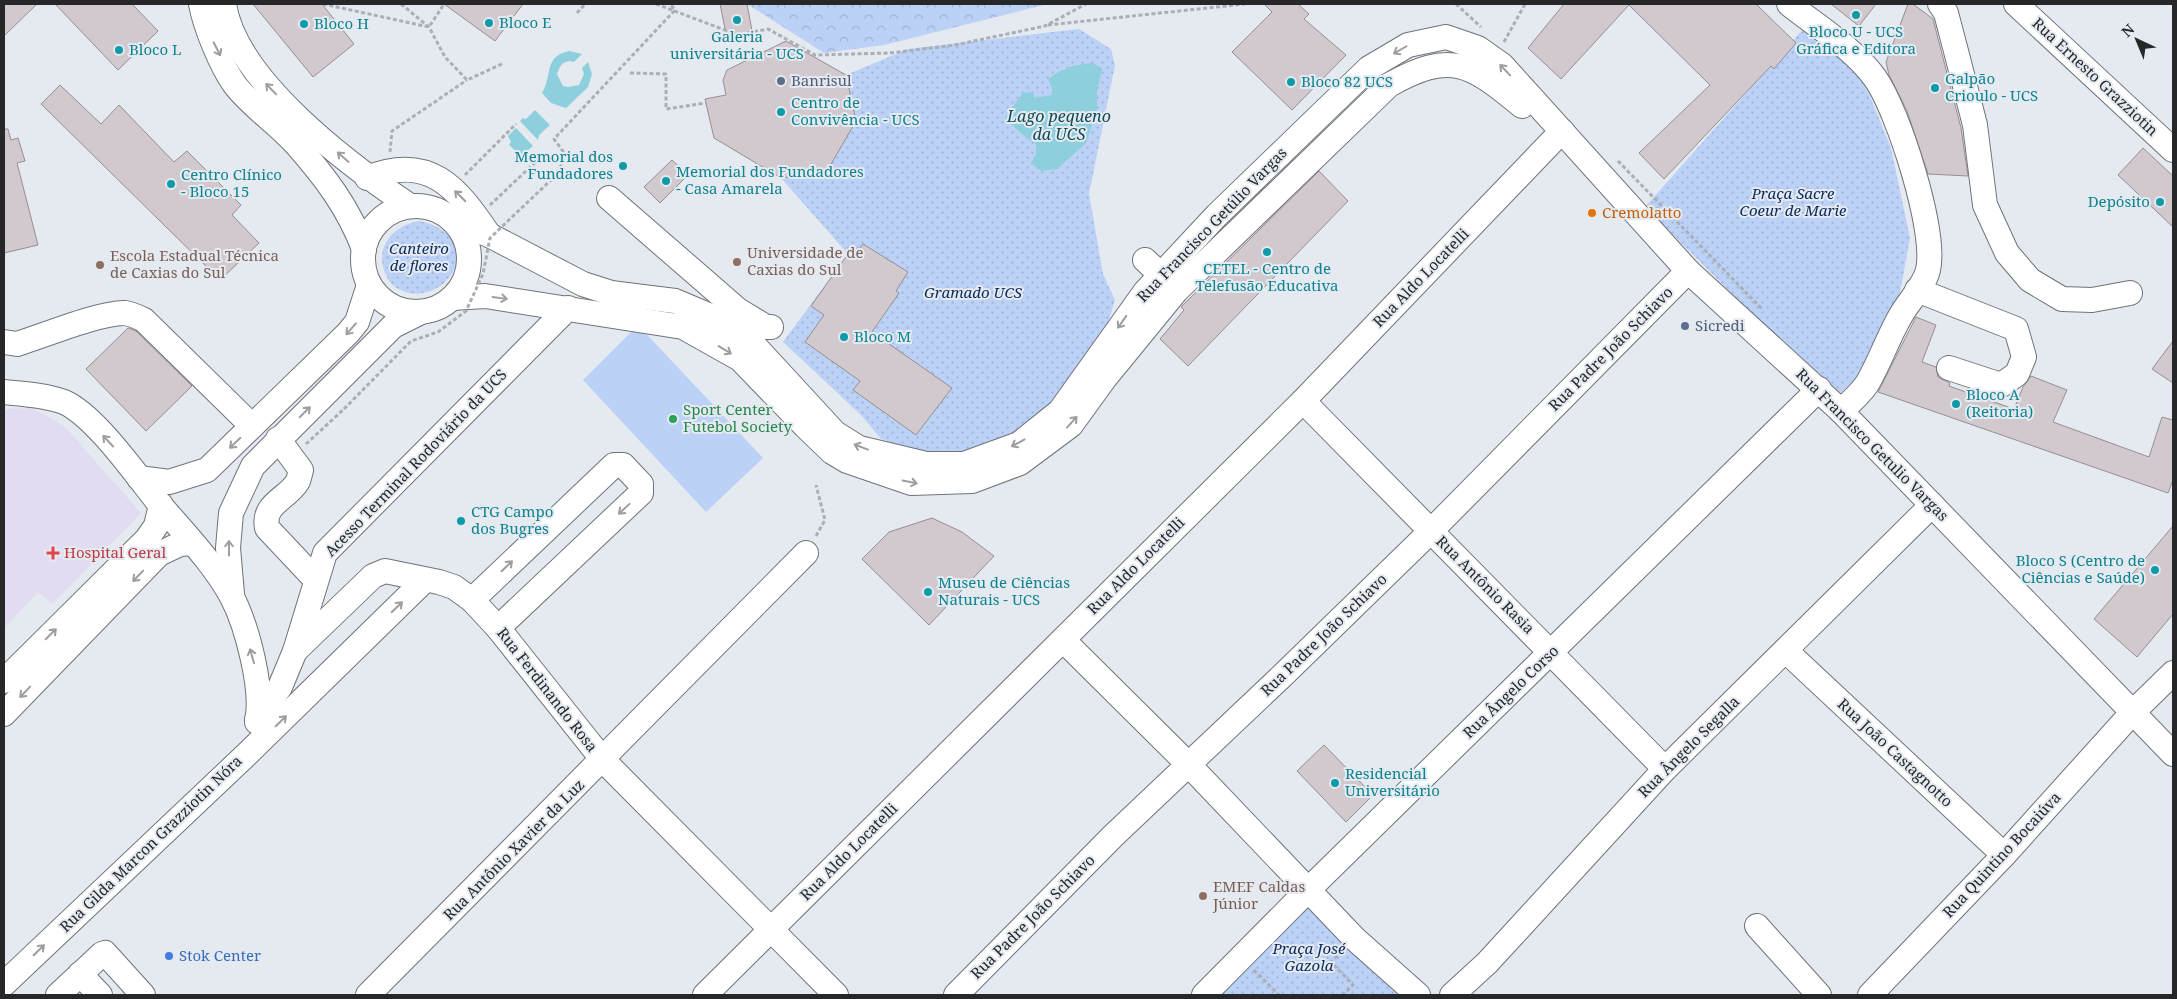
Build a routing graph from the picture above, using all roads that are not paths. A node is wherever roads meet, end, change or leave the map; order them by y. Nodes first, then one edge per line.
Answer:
1 (201, 4) edge
2 (224, 4) edge
3 (1789, 4) edge
4 (1940, 4) edge
5 (2016, 4) edge
6 (1446, 37) joint
7 (1442, 63) joint
8 (1563, 136) junction
9 (2173, 150) edge
10 (378, 174) junction
11 (609, 198) dead end
12 (410, 206) junction
13 (453, 221) junction
14 (483, 226) junction
15 (364, 250) junction
16 (1145, 260) dead end
17 (1688, 271) junction
18 (1169, 283) junction
19 (369, 285) junction
20 (1917, 290) junction
21 (2130, 293) dead end
22 (452, 298) junction
23 (568, 308) junction
24 (719, 308) junction
25 (421, 312) junction
26 (684, 327) junction
27 (771, 327) dead end
28 (4, 342) edge
29 (1949, 368) dead end
30 (1819, 389) junction
31 (4, 392) edge
32 (1303, 401) junction
33 (1841, 412) junction
34 (252, 426) junction
35 (278, 439) junction
36 (140, 478) junction
37 (161, 505) junction
38 (1932, 506) junction
39 (554, 520) junction
40 (1431, 530) junction
41 (192, 543) junction
42 (582, 549) junction
43 (806, 553) road end
44 (316, 580) junction
45 (425, 580) junction
46 (232, 597) junction
47 (472, 600) junction
48 (498, 628) junction
49 (1063, 640) junction
50 (294, 651) junction
51 (1786, 651) junction
52 (1552, 652) junction
53 (2173, 673) edge
54 (4, 681) edge
55 (2132, 713) junction
56 (4, 714) edge
57 (258, 720) junction
58 (2173, 754) edge
59 (250, 760) junction
60 (603, 760) junction
61 (1189, 765) junction
62 (1665, 770) junction
63 (2004, 855) junction
64 (1307, 891) junction
65 (1757, 926) dead end
66 (771, 930) junction
67 (80, 974) junction
68 (4, 984) edge
69 (58, 995) edge
70 (100, 995) edge
71 (143, 995) edge
72 (368, 995) edge
73 (705, 995) edge
74 (836, 995) edge
75 (956, 995) edge
76 (1204, 995) edge
77 (1418, 995) edge
78 (1452, 995) edge
79 (1819, 995) edge
80 (1870, 995) edge

1 -> 15 street
10 -> 2 street
3 - 20 street
4 - 21 street
5 - 9 street, Rua Ernesto Grazziotin
8 -> 6 street, Rua Francisco Getulio Vargas
6 -> 18 street, Rua Francisco Getúlio Vargas
7 - 8 street, Rua Francisco Getulio Vargas
7 - 18 street, Rua Francisco Getúlio Vargas
8 - 17 street, Rua Francisco Getulio Vargas
8 - 32 street, Rua Aldo Locatelli
10 - 12 street
14 -> 10 street
11 - 24 street
12 - 13 street
12 - 15 street
13 - 14 street, Rua Francisco Getúlio Vargas
13 - 22 street
14 - 24 street, Rua Francisco Getúlio Vargas
15 - 19 street
16 - 18 street
17 - 30 street, Rua Francisco Getulio Vargas
17 - 40 street, Rua Padre João Schiavo
18 -> 24 street, Rua Francisco Getúlio Vargas
26 -> 18 street, Rua Francisco Getúlio Vargas
19 - 25 street
19 -> 34 street
20 - 29 street
20 - 33 street
22 -> 23 street, Rua Francisco Getúlio Vargas
22 - 25 street
23 - 26 street, Rua Francisco Getúlio Vargas
23 - 44 street, Acesso Terminal Rodoviário da UCS
24 - 26 street
24 - 27 street
35 -> 25 street
28 - 34 street
30 - 33 street, Rua Francisco Getulio Vargas
30 - 52 street, Rua Ângelo Corso
36 -> 31 street, Rua Gilda Marcon Grazziotin Nóra
32 - 40 street, Rua Antônio Rasia
32 - 49 street, Rua Aldo Locatelli
33 - 38 street, Rua Francisco Getulio Vargas
34 -> 36 street
35 - 44 street
46 -> 35 street
36 - 37 street, Rua Gilda Marcon Grazziotin Nóra
37 - 41 street, Rua Gilda Marcon Grazziotin Nóra
54 -> 37 street
38 - 51 street, Rua Ângelo Segalla
38 - 55 street, Rua Francisco Getulio Vargas
39 - 42 street
39 -> 42 street
47 -> 39 street
40 - 52 street, Rua Antônio Rasia
40 - 61 street, Rua Padre João Schiavo
41 - 46 street, Rua Gilda Marcon Grazziotin Nóra
41 -> 56 street
42 - 48 street
43 - 60 street, Rua Antônio Xavier da Luz
44 - 50 street, Acesso Terminal Rodoviário da UCS
45 - 47 street, Rua Ferdinando Rosa
45 - 50 street, Rua Ferdinando Rosa
59 -> 45 street
57 -> 46 street, Rua Gilda Marcon Grazziotin Nóra
47 - 48 street, Rua Ferdinando Rosa
48 - 60 street, Rua Ferdinando Rosa
49 - 61 street
49 - 66 street, Rua Aldo Locatelli
50 - 57 street, Acesso Terminal Rodoviário da UCS
51 - 62 street, Rua Ângelo Segalla
51 - 63 street, Rua João Castagnotto
52 - 62 street, Rua Antônio Rasia
52 - 64 street, Rua Ângelo Corso
53 - 55 street
55 - 58 street, Rua Francisco Getulio Vargas
55 - 63 street, Rua Quintino Bocaiúva
57 - 59 street, Rua Gilda Marcon Grazziotin Nóra
68 -> 59 street, Rua Gilda Marcon Grazziotin Nóra
60 - 66 street, Rua Ferdinando Rosa
60 - 72 street, Rua Antônio Xavier da Luz
61 - 64 street
61 - 75 street, Rua Padre João Schiavo
62 - 78 street, Rua Ângelo Segalla
63 - 80 street, Rua Quintino Bocaiúva
64 - 76 street, Rua Ângelo Corso
64 - 77 street
65 - 79 street
66 - 73 street, Rua Aldo Locatelli
66 - 74 street, Rua Ferdinando Rosa
67 - 69 street
67 - 70 street
67 - 71 street

